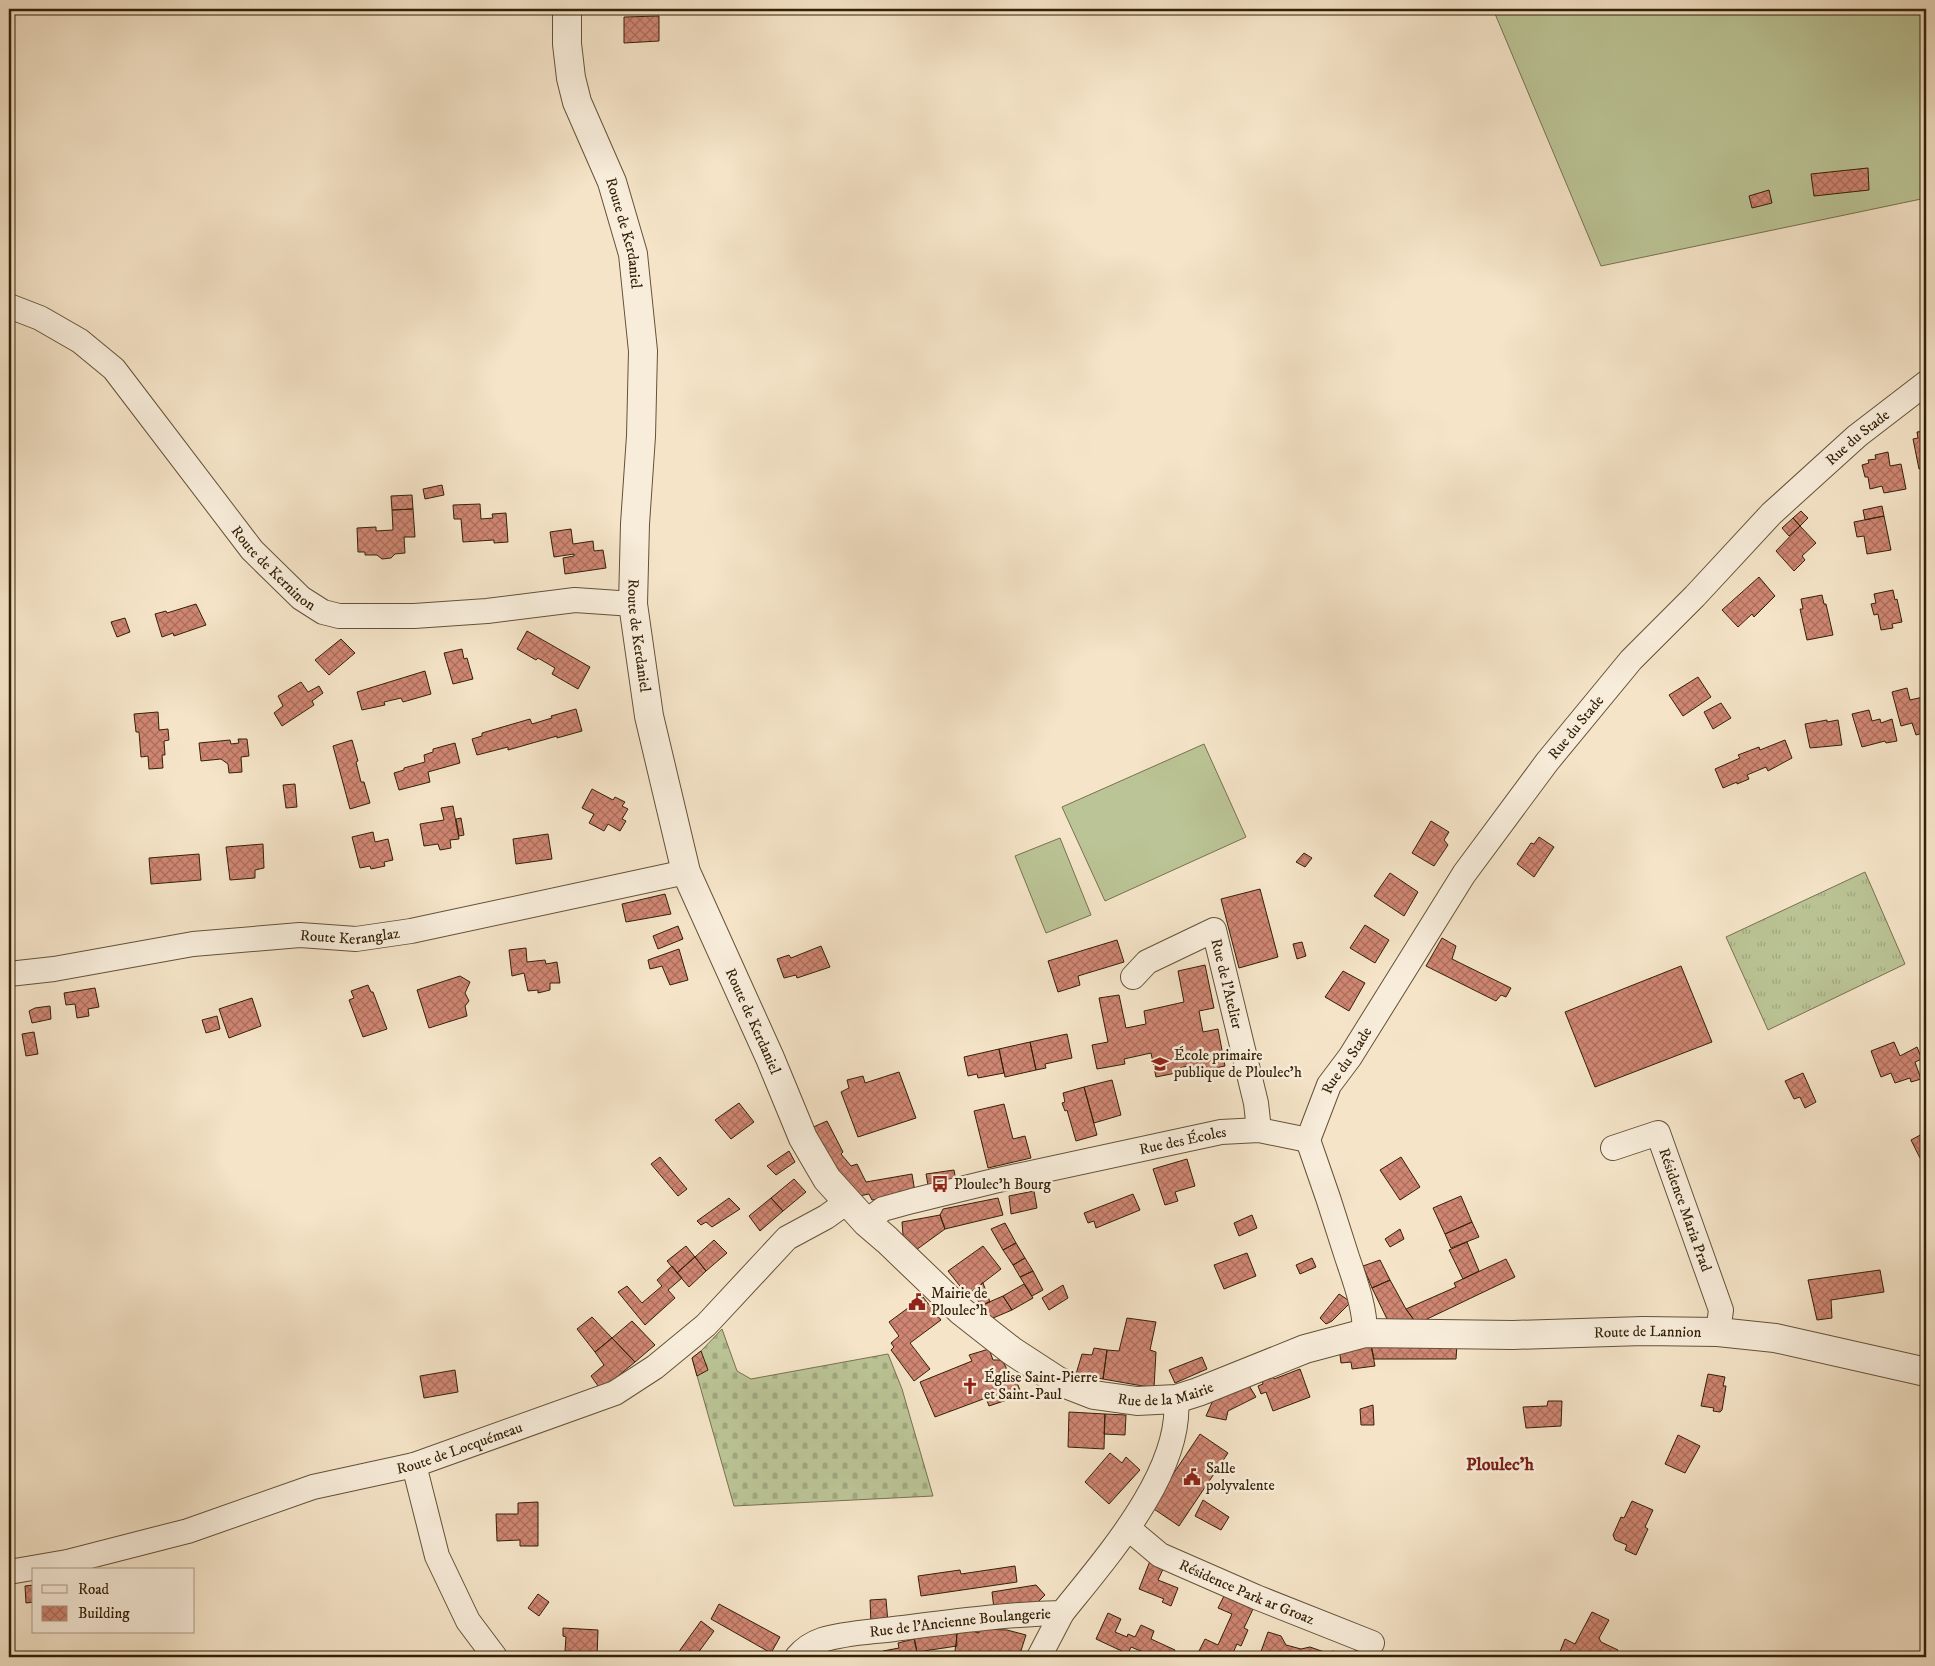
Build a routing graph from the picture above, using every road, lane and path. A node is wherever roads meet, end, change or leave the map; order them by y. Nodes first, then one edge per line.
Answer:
1 (567, 9) edge
2 (9, 306) edge
3 (1926, 383) edge
4 (633, 604) junction
5 (686, 872) junction
6 (9, 974) edge
7 (1133, 977) dead end
8 (1259, 1130) junction
9 (1308, 1140) junction
10 (1613, 1148) dead end
11 (847, 1202) junction
12 (866, 1222) junction
13 (1365, 1332) junction
14 (1718, 1332) junction
15 (1926, 1372) edge
16 (1176, 1399) junction
17 (414, 1465) junction
18 (1129, 1529) junction
19 (32, 1568) edge
20 (32, 1568) edge
21 (9, 1572) edge
22 (1062, 1613) junction
23 (1372, 1643) dead end
24 (495, 1657) edge
25 (797, 1657) edge
26 (1039, 1657) edge

1 - 4 street, Route de Kerdaniel
2 - 4 street, Route de Kerninon
3 - 9 street, Rue du Stade
4 - 5 street, Route de Kerdaniel
5 - 6 street, Route Keranglaz
5 - 11 street, Route de Kerdaniel
7 - 8 street, Rue de l'Atelier
8 - 9 street, Rue des Écoles
8 - 12 street, Rue des Écoles
9 - 13 street
10 - 14 street, Résidence Maria Prad
11 - 12 street, Route de Kerdaniel
11 - 17 street, Route de Locquémeau
12 - 16 street, Rue de la Mairie
13 - 14 street, Route de Lannion
13 - 16 street, Rue de la Mairie
14 - 15 street, Route de Lannion
16 - 18 street, Rue de l'Ancienne Boulangerie
17 - 19 street, Route de Locquémeau
17 - 24 street
18 - 22 street, Rue de l'Ancienne Boulangerie
18 - 23 street, Résidence Park ar Groaz
20 - 21 street, Route de Locquémeau
22 - 25 street, Rue de l'Ancienne Boulangerie
22 - 26 street

